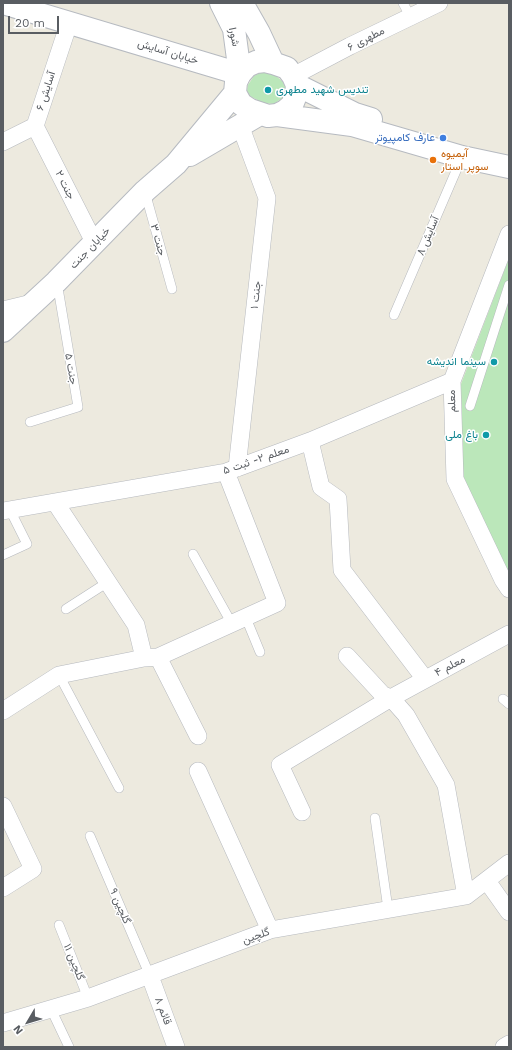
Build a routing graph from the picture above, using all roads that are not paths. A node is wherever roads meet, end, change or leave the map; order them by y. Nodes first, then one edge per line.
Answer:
1 (3, 3) edge
2 (221, 3) edge
3 (242, 3) edge
4 (439, 3) edge
5 (407, 10) edge
6 (69, 23) junction
7 (273, 63) junction
8 (295, 80) junction
9 (238, 84) junction
10 (269, 115) junction
11 (240, 125) junction
12 (35, 126) junction
13 (3, 142) edge
14 (509, 155) edge
15 (462, 157) junction
16 (176, 164) junction
17 (509, 167) edge
18 (144, 191) junction
19 (509, 234) edge
20 (94, 244) junction
21 (56, 282) junction
22 (509, 285) edge
23 (172, 289) dead end
24 (32, 303) junction
25 (3, 310) edge
26 (394, 315) dead end
27 (3, 331) edge
28 (452, 381) junction
29 (470, 406) dead end
30 (30, 422) dead end
31 (310, 441) junction
32 (232, 470) junction
33 (55, 502) junction
34 (7, 511) edge
35 (193, 554) dead end
36 (3, 555) edge
37 (108, 582) junction
38 (509, 589) edge
39 (66, 609) dead end
40 (239, 621) junction
41 (509, 634) edge
42 (260, 652) dead end
43 (347, 656) dead end
44 (151, 657) junction
45 (59, 676) junction
46 (425, 680) junction
47 (391, 698) junction
48 (4, 709) edge
49 (198, 736) dead end
50 (198, 771) dead end
51 (119, 788) dead end
52 (3, 806) edge
53 (302, 812) dead end
54 (374, 818) dead end
55 (90, 836) dead end
56 (509, 863) edge
57 (487, 880) junction
58 (3, 888) edge
59 (466, 896) junction
60 (388, 909) junction
61 (509, 912) edge
62 (59, 926) dead end
63 (270, 930) junction
64 (150, 976) junction
65 (88, 998) junction
66 (52, 1009) junction
67 (3, 1024) edge
68 (509, 1044) edge
69 (69, 1047) edge
70 (176, 1047) edge
71 (504, 1047) edge

1 - 6 street, خیابان آسایش
2 - 9 street, شورا
3 - 7 street, شورا
4 - 5 street, مطهری ۶
5 - 8 street, مطهری ۶
6 - 9 street, خیابان آسایش
6 - 12 street, آسایش ۶
7 - 8 street
7 - 9 street
8 - 10 street
8 - 14 street
9 - 10 street
9 - 16 street, خیابان جنت
10 - 11 street, خیابان جنت
10 - 15 street
11 - 16 street, خیابان جنت
11 - 32 street, جنت ۱
12 - 13 street, آسایش ۶
12 - 20 street, جنت ۲
15 - 17 street
15 - 26 lane, آسایش ۸
16 - 18 street, خیابان جنت
18 - 20 street, خیابان جنت
18 - 23 lane, جنت ۳
19 - 28 street, معلم
20 - 21 street, خیابان جنت
21 - 24 street, خیابان جنت
21 - 30 lane, جنت ۵
22 - 29 lane
24 - 25 street
24 - 27 street, خیابان جنت
28 - 31 street, معلم ۲- ثبت ۵
28 - 38 street, معلم
31 - 32 street, معلم ۲- ثبت ۵
31 - 46 street
32 - 33 street, معلم ۲- ثبت ۵
32 - 40 street
33 - 34 street, معلم ۲- ثبت ۵
33 - 37 street
34 - 36 lane
35 - 40 lane
37 - 39 lane
37 - 44 street
40 - 42 lane
40 - 44 street
41 - 46 street, معلم ۴
43 - 47 street
44 - 45 street
44 - 49 street
45 - 48 street
45 - 51 lane
46 - 47 street, معلم ۴
47 - 53 street, معلم ۴
47 - 59 street
50 - 63 street
52 - 58 street
54 - 60 lane
55 - 64 lane, گلچین ۹
56 - 57 street, گلچین
57 - 59 street, گلچین
57 - 61 street
59 - 60 street, گلچین
60 - 63 street, گلچین
62 - 65 lane, گلچین ۱۱
63 - 64 street, گلچین
64 - 65 street, گلچین
64 - 70 street, قائم ۸
65 - 66 street, گلچین
66 - 67 street, گلچین
66 - 69 lane
68 - 71 street

